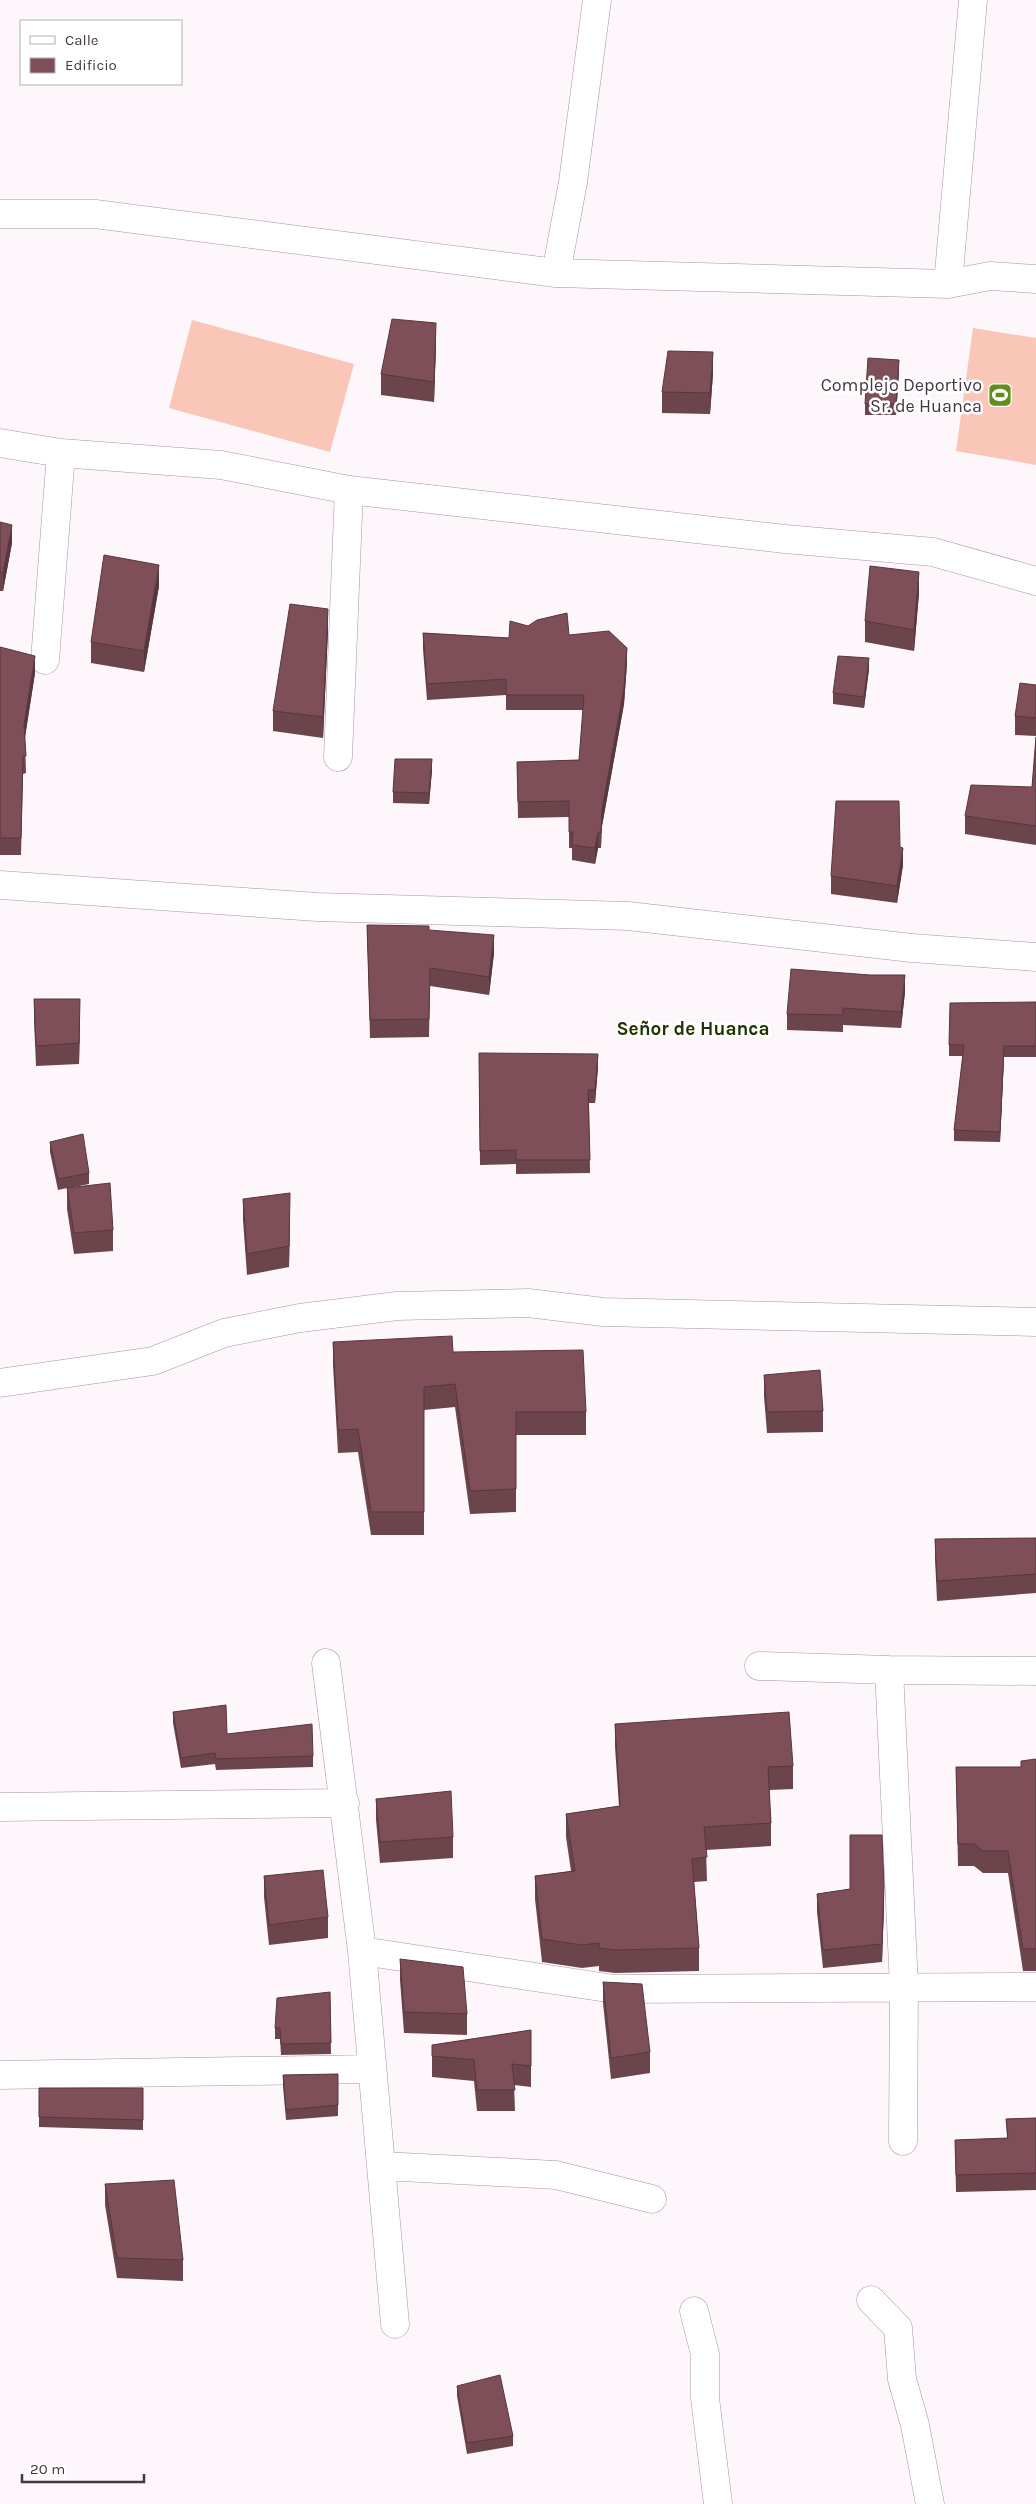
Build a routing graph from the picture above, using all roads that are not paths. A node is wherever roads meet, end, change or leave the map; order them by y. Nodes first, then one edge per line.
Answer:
1 (597, 0) edge
2 (973, 0) edge
3 (0, 214) edge
4 (556, 273) junction
5 (1036, 279) edge
6 (948, 284) junction
7 (0, 444) edge
8 (61, 453) junction
9 (349, 490) junction
10 (1036, 581) edge
11 (45, 660) dead end
12 (338, 757) dead end
13 (0, 884) edge
14 (1036, 958) edge
15 (1036, 1322) edge
16 (0, 1382) edge
17 (326, 1663) dead end
18 (759, 1666) dead end
19 (889, 1670) junction
20 (1036, 1671) edge
21 (344, 1803) junction
22 (0, 1807) edge
23 (362, 1951) junction
24 (904, 1986) junction
25 (1036, 1987) edge
26 (372, 2069) junction
27 (0, 2076) edge
28 (904, 2142) dead end
29 (382, 2166) junction
30 (652, 2198) dead end
31 (871, 2300) dead end
32 (694, 2311) dead end
33 (396, 2324) dead end
34 (718, 2504) edge
35 (930, 2504) edge

1 - 4 street
2 - 6 street
3 - 4 street
4 - 6 street
5 - 6 street
7 - 8 street
8 - 9 street
8 - 11 street
9 - 10 street
9 - 12 street
13 - 14 street
15 - 16 street
17 - 21 street
18 - 19 street
19 - 20 street
19 - 24 street
21 - 22 street
21 - 23 street
23 - 24 street
23 - 26 street
24 - 25 street
24 - 28 street
26 - 27 street
26 - 29 street
29 - 30 street
29 - 33 street
31 - 35 street
32 - 34 street

